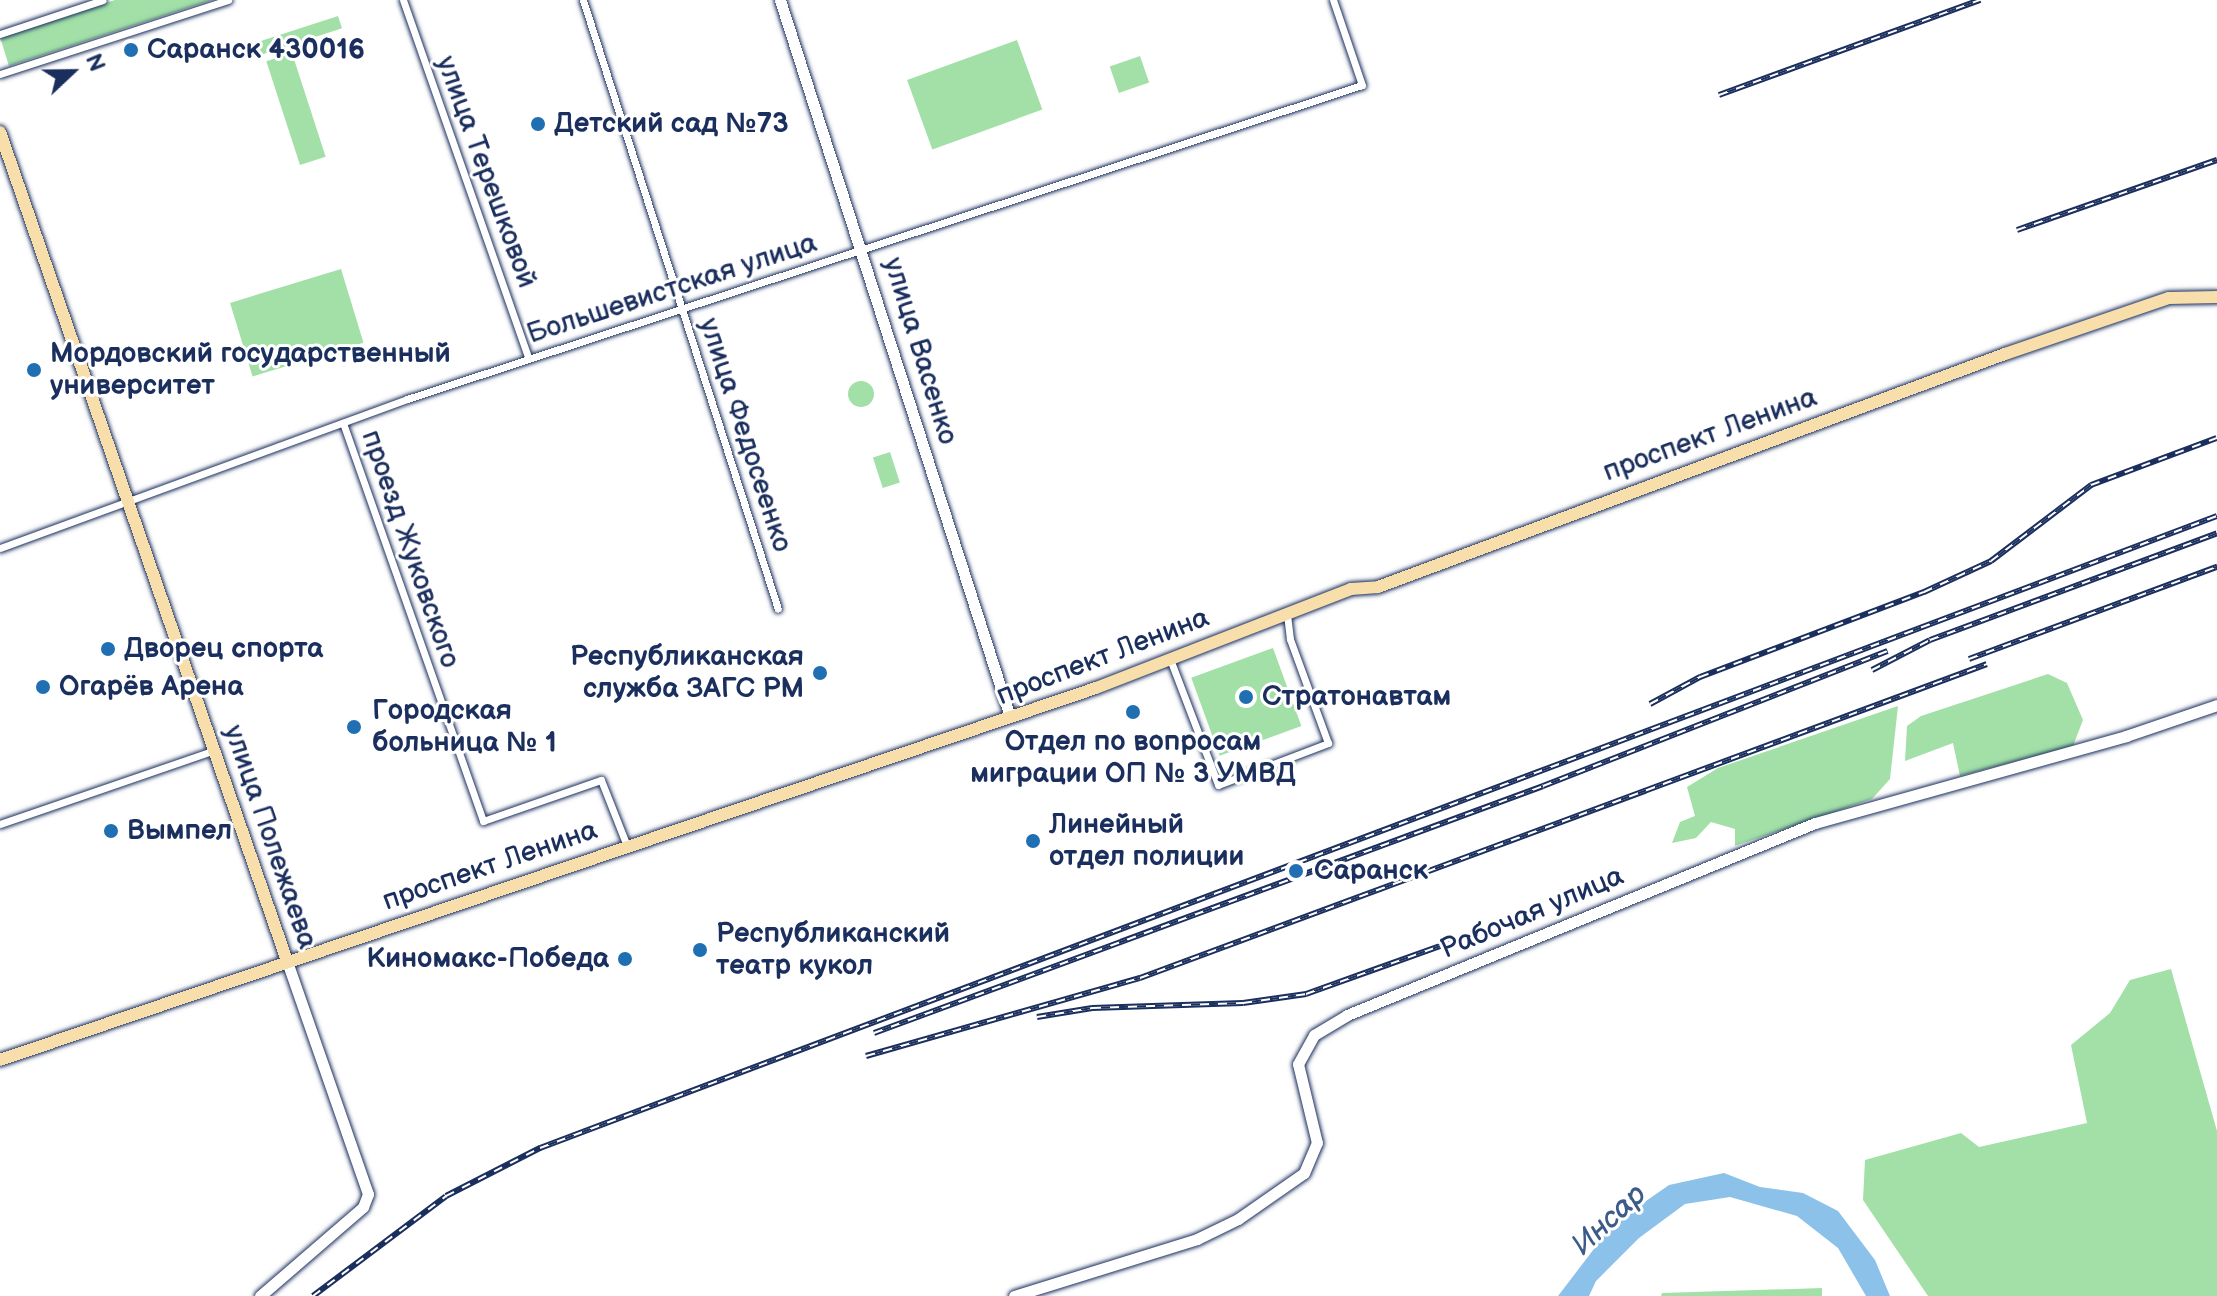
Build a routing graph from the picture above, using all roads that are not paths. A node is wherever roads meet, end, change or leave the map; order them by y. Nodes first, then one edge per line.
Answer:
1 (103, 0) edge
2 (228, 0) edge
3 (403, 0) edge
4 (583, 0) edge
5 (780, 0) edge
6 (1333, 0) edge
7 (0, 34) edge
8 (0, 74) edge
9 (0, 132) edge
10 (863, 249) junction
11 (2217, 297) edge
12 (682, 309) junction
13 (529, 359) junction
14 (343, 423) junction
15 (128, 502) junction
16 (0, 548) edge
17 (778, 609) dead end
18 (1287, 613) junction
19 (1169, 657) junction
20 (2217, 705) edge
21 (1010, 717) junction
22 (215, 750) junction
23 (0, 824) edge
24 (627, 846) junction
25 (287, 961) junction
26 (0, 1060) edge
27 (260, 1296) edge
28 (1014, 1296) edge

1 - 7 street
2 - 8 street
3 - 13 street, улица Терешковой
4 - 12 street, улица Федосеенко
5 - 10 street, улица Васенко
6 - 10 street, Большевистская улица
9 - 15 main road, улица Полежаева
10 - 12 street, Большевистская улица
10 - 21 street, улица Васенко
11 - 18 main road, проспект Ленина
12 - 13 street, Большевистская улица
12 - 17 street, улица Федосеенко
13 - 14 street, Большевистская улица
14 - 15 street, Большевистская улица
14 - 24 street, проезд Жуковского
15 - 16 street, Большевистская улица
15 - 22 main road, улица Полежаева
18 - 19 main road, проспект Ленина
18 - 19 street
19 - 21 main road, проспект Ленина
20 - 28 street, Рабочая улица
21 - 24 main road, проспект Ленина
22 - 23 street
22 - 25 main road, улица Полежаева
24 - 25 main road, проспект Ленина
25 - 26 main road, проспект Ленина
25 - 27 street, улица Полежаева

